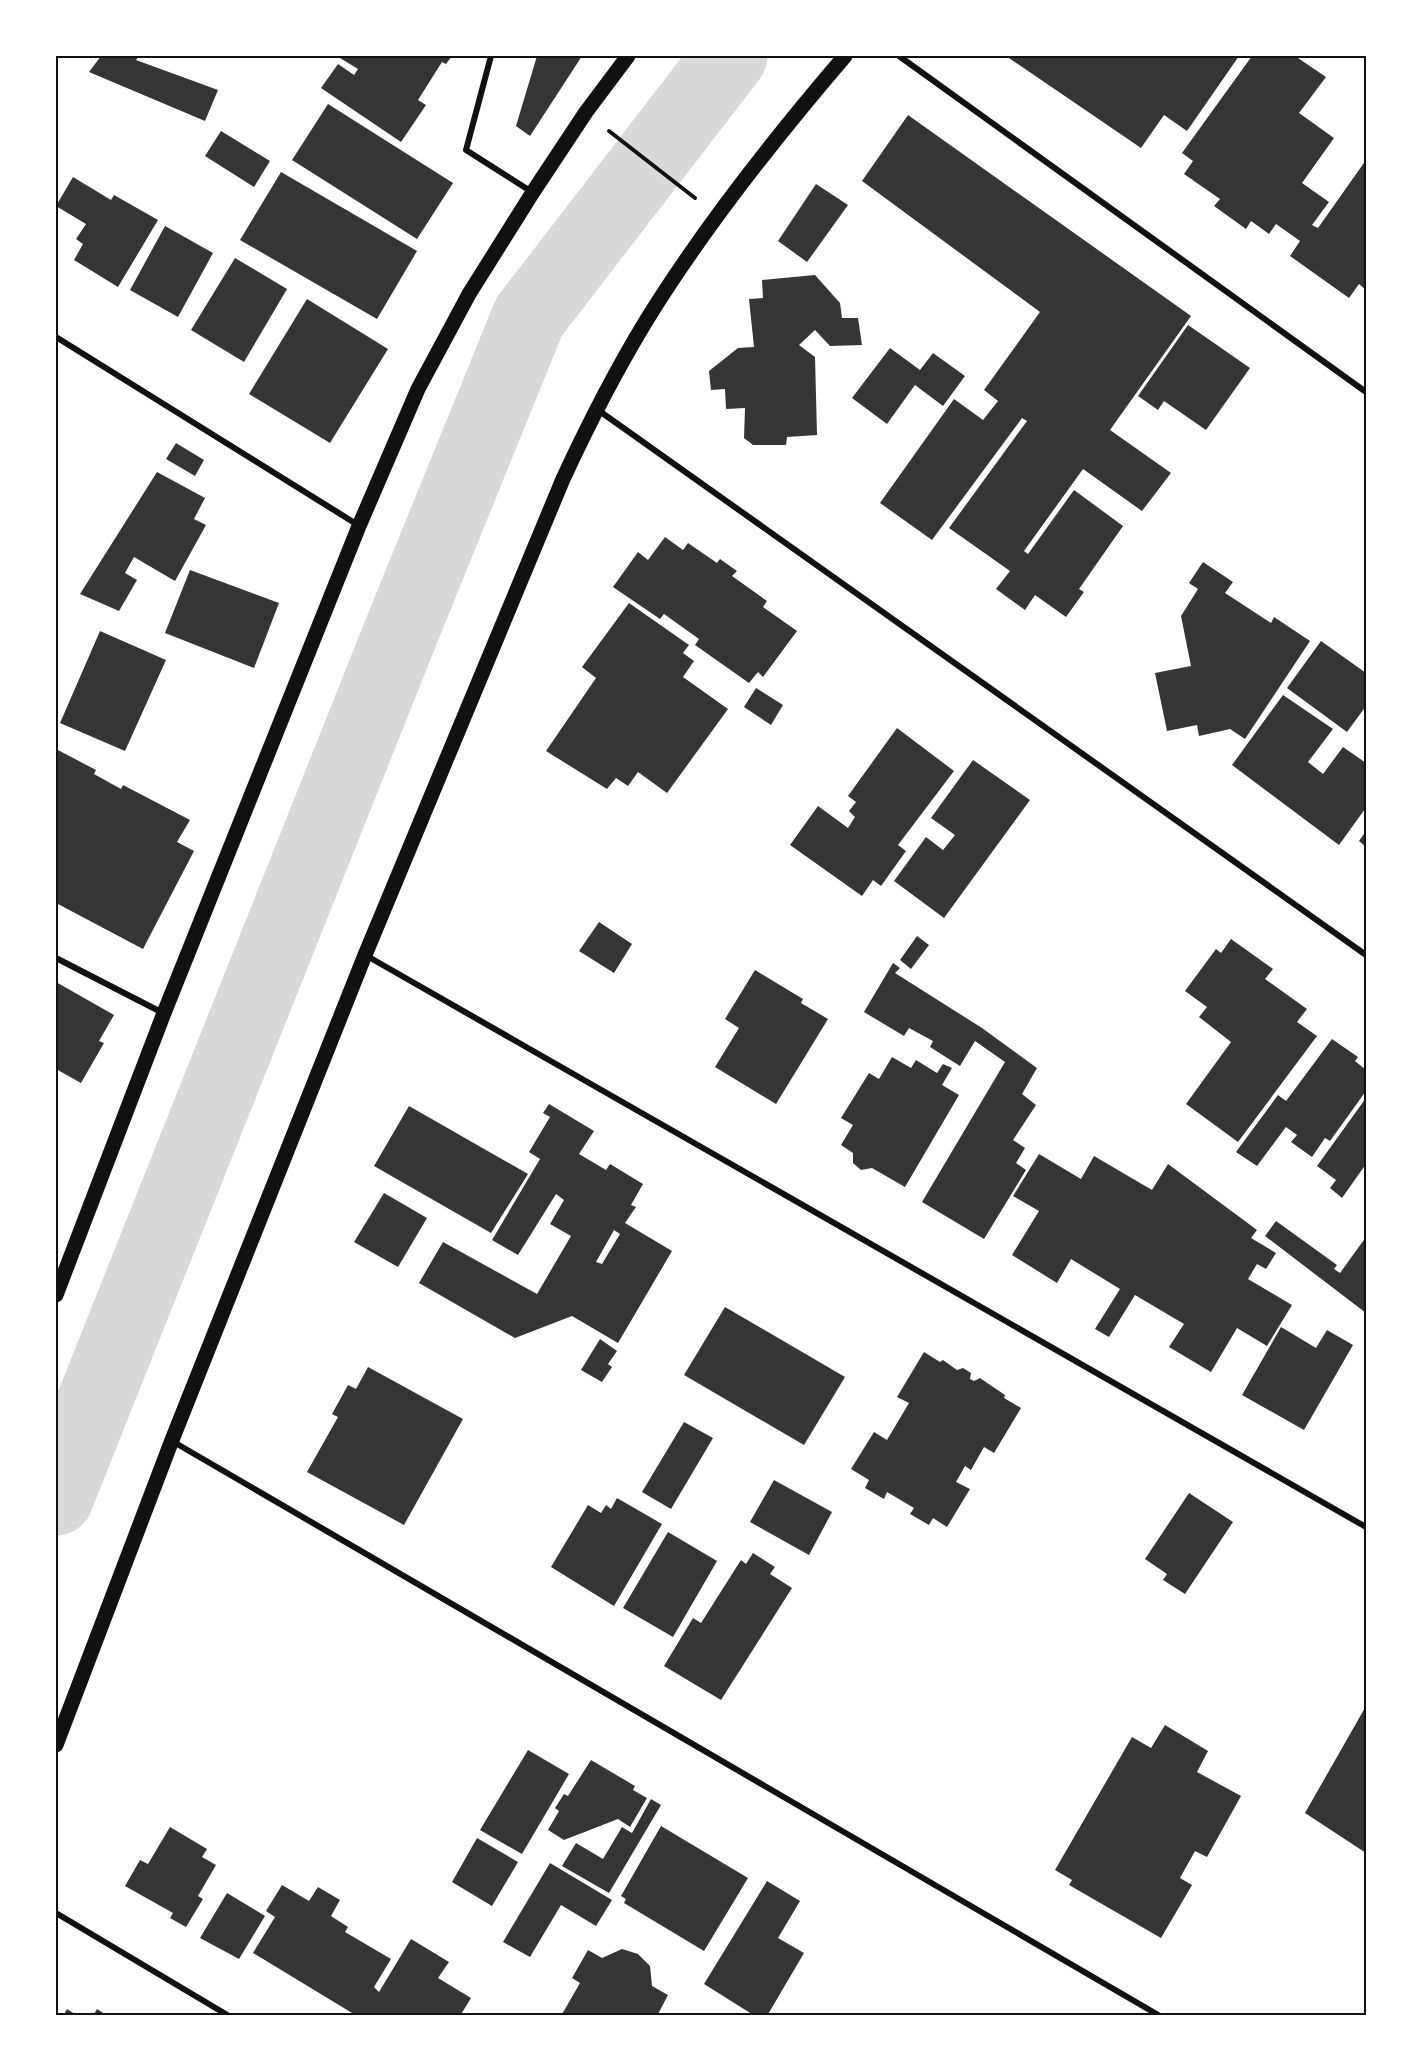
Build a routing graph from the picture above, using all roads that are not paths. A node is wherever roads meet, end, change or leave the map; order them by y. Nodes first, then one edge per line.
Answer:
1 (491, 56) edge
2 (628, 56) edge
3 (845, 56) edge
4 (899, 56) edge
5 (533, 192) junction
6 (56, 337) edge
7 (1366, 392) edge
8 (596, 409) junction
9 (359, 526) junction
10 (365, 955) junction
11 (1366, 955) edge
12 (56, 958) edge
13 (164, 1013) junction
14 (56, 1296) edge
15 (172, 1440) junction
16 (1366, 1527) edge
17 (56, 1745) edge
18 (56, 1913) edge
19 (229, 2016) edge
20 (1160, 2016) edge

1 - 5 street
2 - 5 main road
3 - 8 main road
4 - 7 street
5 - 9 main road
6 - 9 street
8 - 10 main road
8 - 11 street
9 - 13 main road
10 - 15 main road
10 - 16 street
12 - 13 street
13 - 14 main road
15 - 17 main road
15 - 20 street
18 - 19 street

